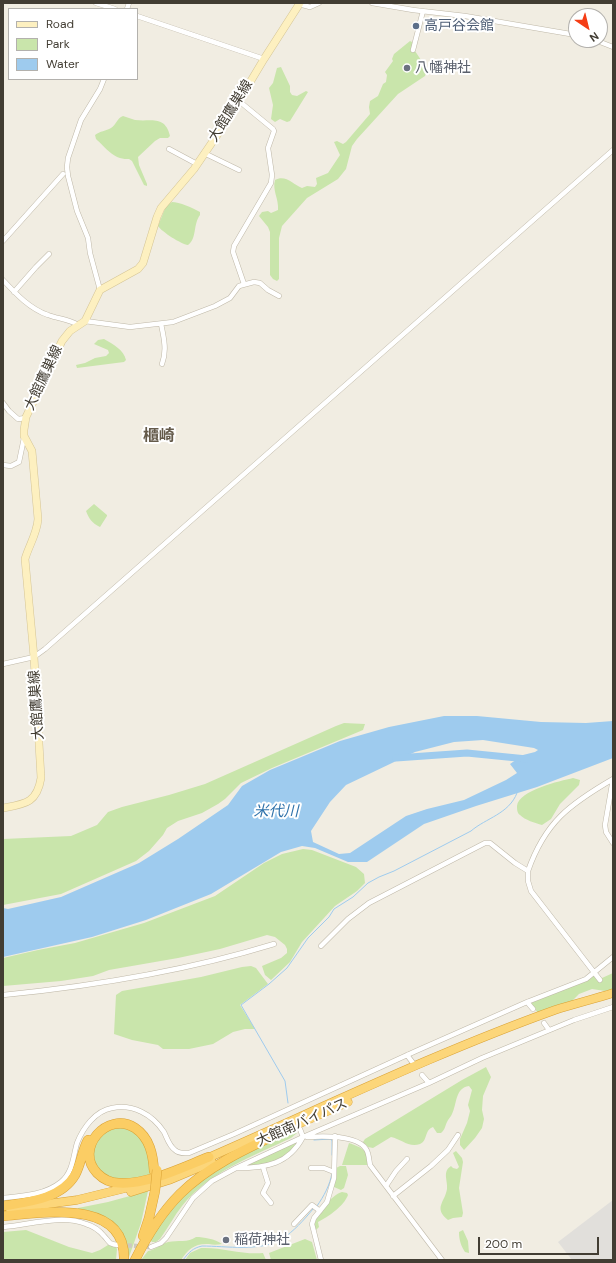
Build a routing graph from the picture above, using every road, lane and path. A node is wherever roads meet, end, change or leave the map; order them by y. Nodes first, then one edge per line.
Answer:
1 (96, 3) edge
2 (319, 3) edge
3 (372, 3) edge
4 (300, 4) edge
5 (112, 8) edge
6 (423, 12) junction
7 (138, 16) edge
8 (568, 34) edge
9 (413, 50) dead end
10 (264, 59) junction
11 (104, 80) edge
12 (239, 101) junction
13 (169, 149) dead end
14 (613, 150) edge
15 (204, 153) junction
16 (197, 164) junction
17 (239, 170) dead end
18 (63, 174) dead end
19 (3, 241) edge
20 (50, 254) dead end
21 (3, 280) edge
22 (244, 284) junction
23 (100, 290) junction
24 (14, 292) junction
25 (279, 296) dead end
26 (85, 320) junction
27 (161, 324) junction
28 (78, 325) junction
29 (162, 364) dead end
30 (3, 403) edge
31 (26, 418) junction
32 (24, 436) junction
33 (3, 465) edge
34 (34, 657) junction
35 (3, 664) edge
36 (613, 779) edge
37 (3, 808) edge
38 (613, 844) edge
39 (528, 871) junction
40 (274, 944) dead end
41 (321, 946) dead end
42 (613, 957) edge
43 (594, 972) junction
44 (600, 980) dead end
45 (613, 992) edge
46 (3, 995) edge
47 (592, 999) junction
48 (527, 1002) junction
49 (613, 1007) edge
50 (532, 1009) dead end
51 (544, 1023) dead end
52 (549, 1030) junction
53 (407, 1055) junction
54 (413, 1063) dead end
55 (422, 1075) dead end
56 (429, 1084) junction
57 (292, 1108) junction
58 (295, 1116) dead end
59 (290, 1128) junction
60 (300, 1129) dead end
61 (458, 1135) dead end
62 (335, 1136) junction
63 (303, 1137) junction
64 (210, 1157) junction
65 (407, 1159) dead end
66 (263, 1167) junction
67 (236, 1168) junction
68 (311, 1168) dead end
69 (155, 1171) junction
70 (332, 1172) junction
71 (386, 1186) junction
72 (153, 1191) junction
73 (393, 1196) junction
74 (3, 1198) edge
75 (271, 1203) dead end
76 (3, 1206) edge
77 (317, 1209) junction
78 (3, 1210) edge
79 (3, 1215) edge
80 (294, 1224) dead end
81 (3, 1227) edge
82 (119, 1245) tunnel mouth
83 (151, 1247) tunnel mouth
84 (124, 1260) edge
85 (131, 1260) edge
86 (135, 1260) edge
87 (321, 1260) edge
88 (442, 1260) edge

1 - 5 street
2 - 4 street
3 - 6 street
4 - 10 main road, 大館鷹巣線
6 - 8 street
6 - 9 street
7 - 10 street
10 - 12 main road, 大館鷹巣線
11 - 23 street
12 - 15 main road, 大館鷹巣線
12 - 22 street
13 - 16 street
14 - 34 street
15 - 16 main road, 大館鷹巣線
15 - 17 street
16 - 23 main road, 大館鷹巣線
18 - 19 street
20 - 24 street
21 - 24 street
22 - 25 street
22 - 27 street
23 - 26 main road, 大館鷹巣線
24 - 28 street
26 - 27 street
26 - 28 main road, 大館鷹巣線
27 - 29 street
28 - 31 main road, 大館鷹巣線
30 - 31 street
31 - 32 main road, 大館鷹巣線
32 - 33 street
32 - 34 main road, 大館鷹巣線
34 - 35 street
34 - 37 main road, 大館鷹巣線
36 - 38 street
36 - 39 street
39 - 41 street
39 - 43 street
40 - 46 street
42 - 43 street
43 - 44 street
43 - 48 street
45 - 47 highway, 大館南バイパス
47 - 59 highway, 大館南バイパス
47 - 64 highway, 大館南バイパス
48 - 50 street
48 - 53 street
49 - 52 street
51 - 52 street
52 - 56 street
53 - 54 street
53 - 57 street
55 - 56 street
56 - 63 street
57 - 58 street
57 - 74 street
59 - 79 highway, 大館南バイパス
59 - 86 highway
60 - 63 street
61 - 73 street
62 - 63 street
62 - 70 street
62 - 71 street
63 - 66 street
63 - 67 street
64 - 69 highway
64 - 78 highway, 大館南バイパス
65 - 71 street
66 - 67 street
66 - 75 street
67 - 83 street
68 - 70 street
69 - 72 highway, bridge
69 - 76 highway
70 - 77 street
71 - 73 street
72 - 85 highway
72 - 86 highway
73 - 88 street
77 - 80 street
77 - 87 street
79 - 84 highway
81 - 82 street

